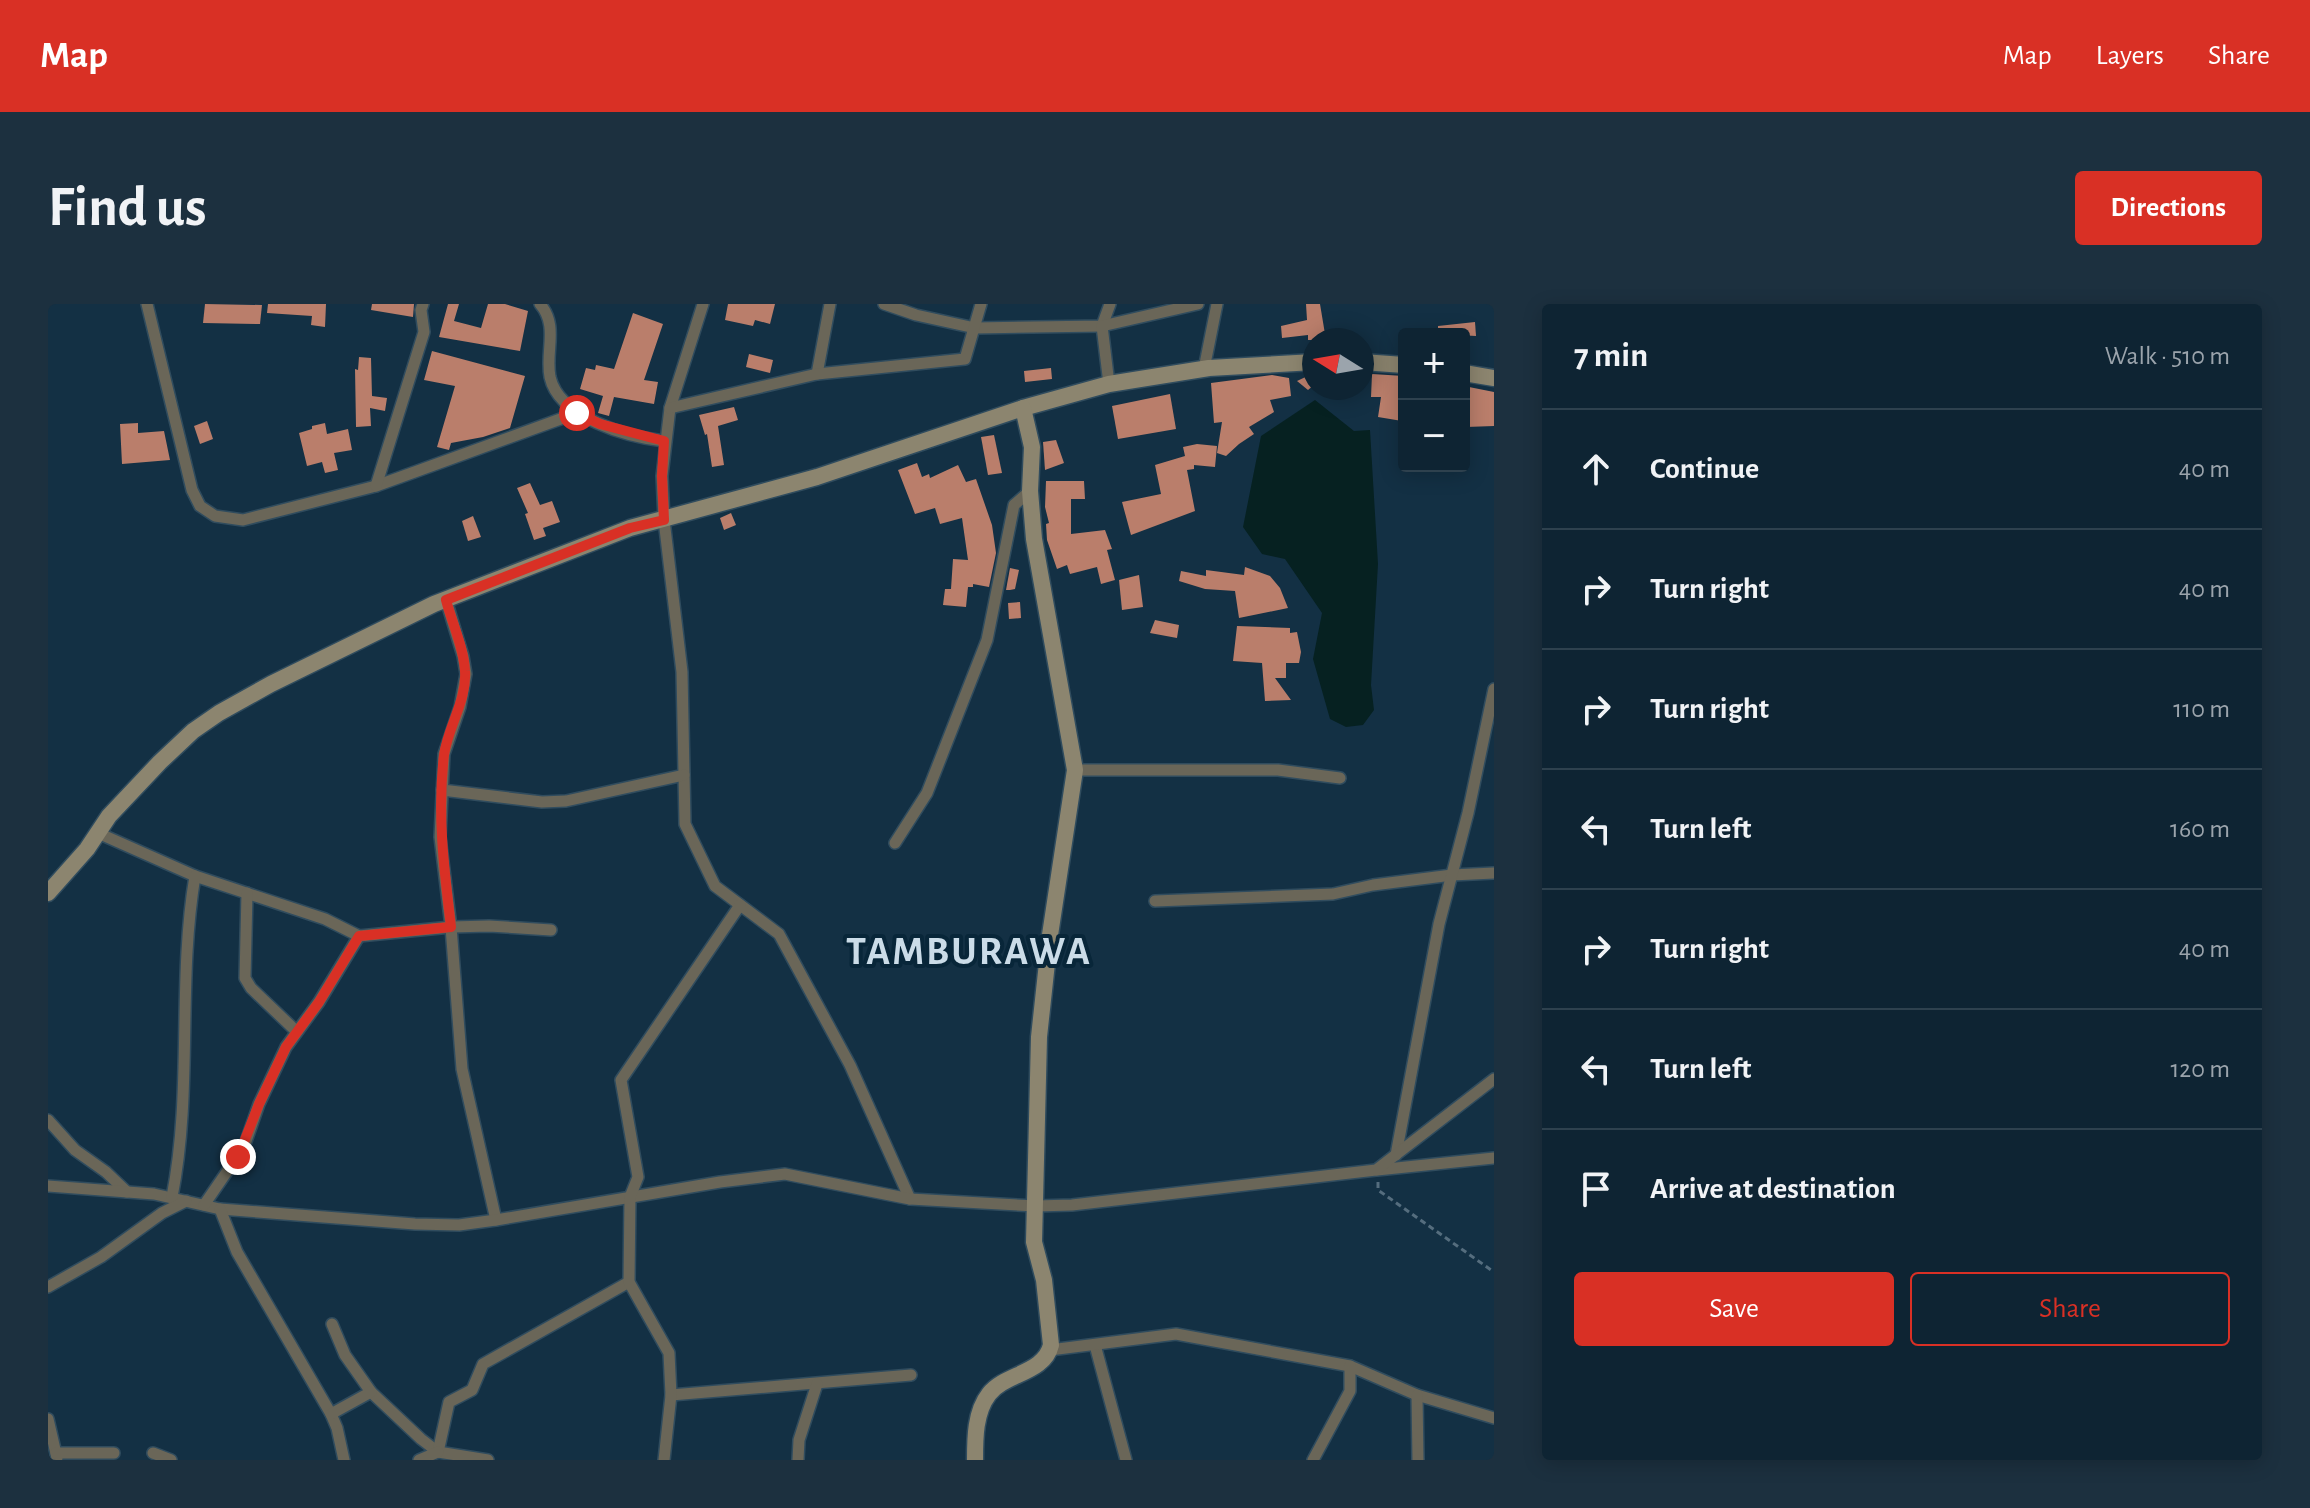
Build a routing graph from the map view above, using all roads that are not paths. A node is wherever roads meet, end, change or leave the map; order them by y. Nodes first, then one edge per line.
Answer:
1 (147, 304) edge
2 (423, 304) edge
3 (540, 304) edge
4 (703, 304) edge
5 (830, 304) edge
6 (884, 304) edge
7 (981, 304) edge
8 (1110, 304) edge
9 (1198, 304) edge
10 (1217, 304) edge
11 (1102, 326) junction
12 (975, 328) junction
13 (1302, 363) edge
14 (1374, 363) edge
15 (1398, 365) edge
16 (1204, 369) junction
17 (817, 374) junction
18 (1470, 374) edge
19 (1494, 378) edge
20 (1109, 384) junction
21 (670, 408) junction
22 (1023, 408) junction
23 (577, 413) junction
24 (664, 441) junction
25 (376, 486) junction
26 (1030, 491) junction
27 (664, 520) junction
28 (446, 600) junction
29 (1493, 694) edge
30 (1075, 770) junction
31 (684, 775) junction
32 (1340, 778) dead end
33 (442, 790) junction
34 (98, 833) junction
35 (895, 843) dead end
36 (1494, 873) edge
37 (1452, 875) junction
38 (195, 876) junction
39 (48, 893) edge
40 (247, 893) junction
41 (1155, 901) dead end
42 (740, 905) junction
43 (451, 927) junction
44 (551, 930) dead end
45 (359, 936) junction
46 (296, 1031) junction
47 (1494, 1079) edge
48 (48, 1120) edge
49 (1396, 1155) junction
50 (1494, 1158) edge
51 (1376, 1170) junction
52 (48, 1186) edge
53 (128, 1192) junction
54 (172, 1197) junction
55 (630, 1197) junction
56 (910, 1199) junction
57 (186, 1201) junction
58 (204, 1205) junction
59 (1036, 1206) junction
60 (220, 1209) junction
61 (496, 1220) junction
62 (629, 1282) junction
63 (48, 1287) edge
64 (332, 1324) dead end
65 (1095, 1345) junction
66 (1050, 1350) junction
67 (1350, 1366) junction
68 (911, 1375) dead end
69 (817, 1384) junction
70 (371, 1392) junction
71 (671, 1395) junction
72 (1417, 1395) junction
73 (331, 1414) junction
74 (1494, 1418) edge
75 (48, 1419) edge
76 (438, 1452) junction
77 (114, 1453) dead end
78 (153, 1453) dead end
79 (56, 1456) edge
80 (171, 1460) edge
81 (344, 1460) edge
82 (419, 1460) edge
83 (488, 1460) edge
84 (664, 1460) edge
85 (798, 1460) edge
86 (975, 1460) edge
87 (1124, 1460) edge
88 (1313, 1460) edge
89 (1418, 1460) edge

1 - 25 street
2 - 25 street
3 - 23 street
4 - 21 street
5 - 17 street
6 - 12 street
7 - 12 street
8 - 11 street
9 - 11 street
10 - 16 street
11 - 12 street
11 - 20 street
12 - 17 street
13 - 16 main road
14 - 15 main road
16 - 20 main road
17 - 21 street
18 - 19 main road
20 - 22 main road
21 - 24 street
22 - 26 main road
22 - 27 main road
23 - 24 street
23 - 25 street
24 - 27 street
26 - 30 main road
26 - 35 street
27 - 28 main road
27 - 31 street
28 - 33 street
28 - 34 main road
29 - 37 street
30 - 32 street
30 - 59 main road
31 - 33 street
31 - 42 street
33 - 43 street
34 - 38 street
34 - 39 main road
36 - 37 street
37 - 41 street
37 - 49 street
38 - 40 street
38 - 54 street
40 - 45 street
40 - 46 street
42 - 55 street
42 - 56 street
43 - 44 street
43 - 45 street
43 - 61 street
45 - 46 street
46 - 58 street
47 - 49 street
48 - 53 street
49 - 51 street
50 - 51 street
51 - 59 street
52 - 53 street
53 - 54 street
54 - 57 street
55 - 56 street
55 - 61 street
55 - 62 street
56 - 59 street
57 - 58 street
57 - 63 street
58 - 60 street
59 - 66 main road
60 - 61 street
60 - 73 street
62 - 71 street
62 - 76 street
64 - 70 street
65 - 66 street
65 - 67 street
65 - 87 street
66 - 86 main road
67 - 72 street
67 - 88 street
68 - 69 street
69 - 71 street
69 - 85 street
70 - 73 street
70 - 76 street
71 - 84 street
72 - 74 street
72 - 89 street
73 - 81 street
75 - 79 street
76 - 82 street
76 - 83 street
77 - 79 street
78 - 80 street

